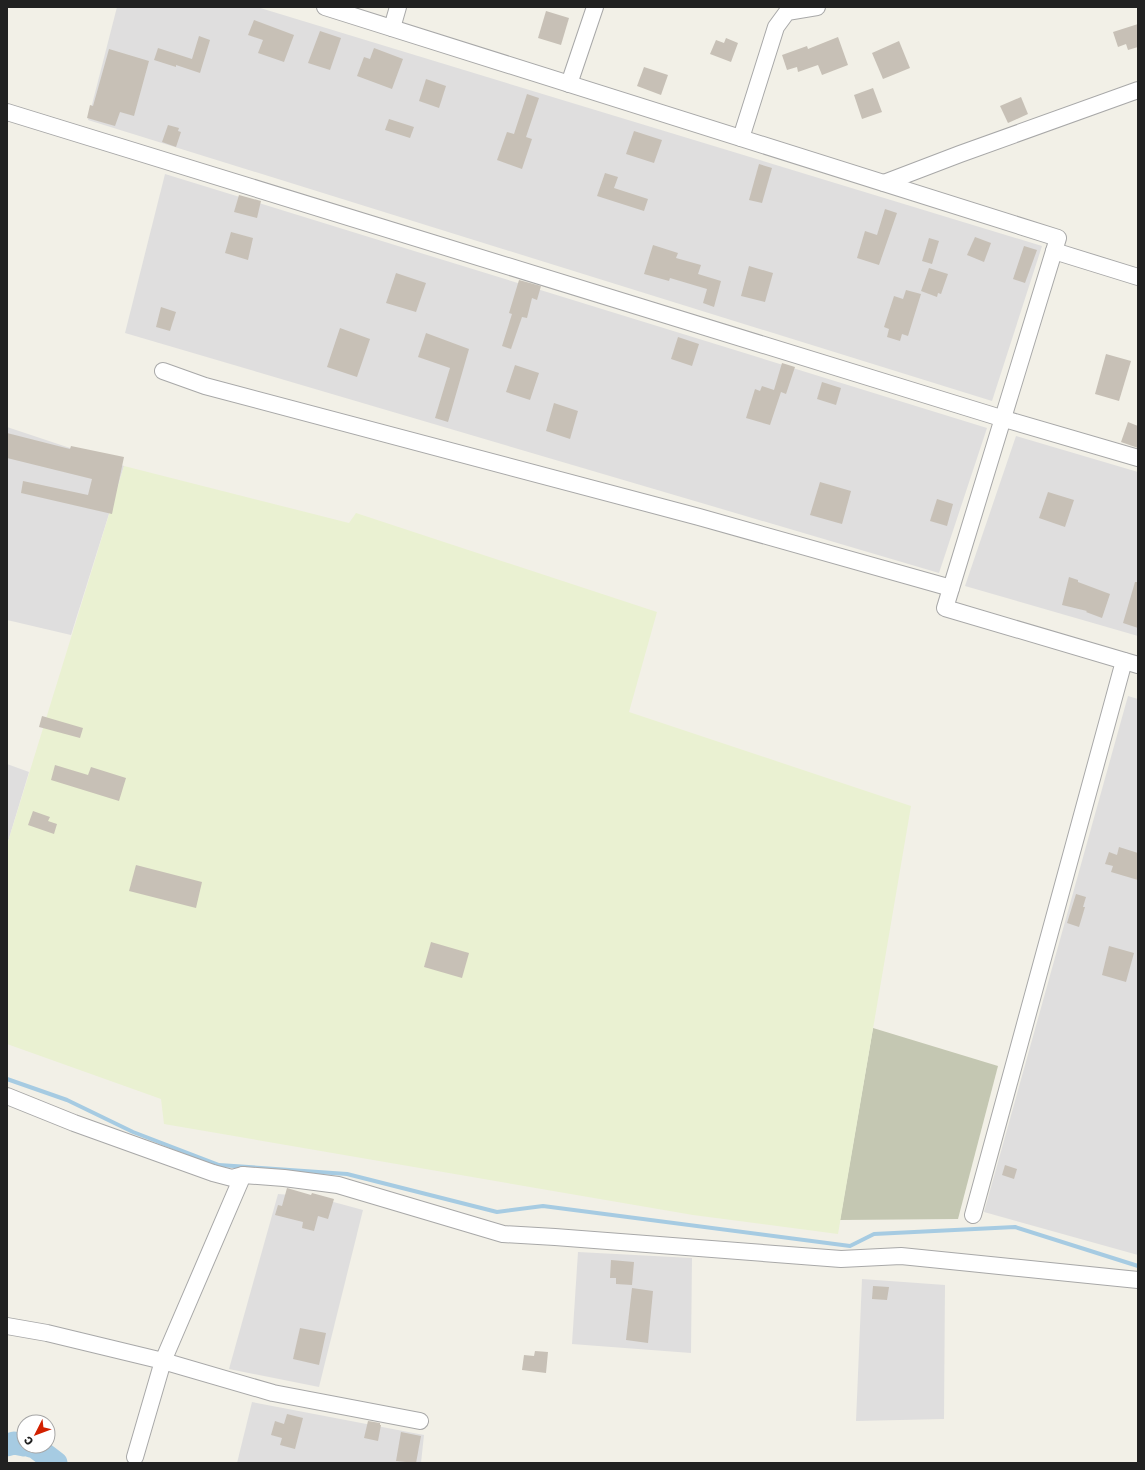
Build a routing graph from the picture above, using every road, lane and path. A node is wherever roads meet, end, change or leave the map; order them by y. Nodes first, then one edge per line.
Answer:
1 (324, 7) edge
2 (398, 7) edge
3 (595, 7) edge
4 (817, 7) edge
5 (786, 10) edge
6 (392, 28) junction
7 (569, 84) junction
8 (1138, 90) edge
9 (7, 112) edge
10 (741, 138) junction
11 (884, 183) junction
12 (1054, 251) junction
13 (1138, 277) edge
14 (163, 370) dead end
15 (1002, 418) junction
16 (1138, 458) edge
17 (951, 588) junction
18 (1131, 662) edge
19 (7, 1096) edge
20 (243, 1175) junction
21 (973, 1216) dead end
22 (1138, 1280) edge
23 (7, 1326) edge
24 (163, 1361) junction
25 (420, 1421) dead end
26 (135, 1457) dead end

1 - 6 street
2 - 6 street
3 - 7 street
4 - 5 street
5 - 10 street
6 - 7 street
7 - 10 street
8 - 11 street
9 - 15 street
10 - 11 street
11 - 12 street
12 - 13 street
12 - 15 street
14 - 17 street
15 - 16 street
15 - 17 street
17 - 18 street
18 - 21 street
19 - 20 street
20 - 22 street
20 - 24 street
23 - 24 street
24 - 25 street
24 - 26 street

